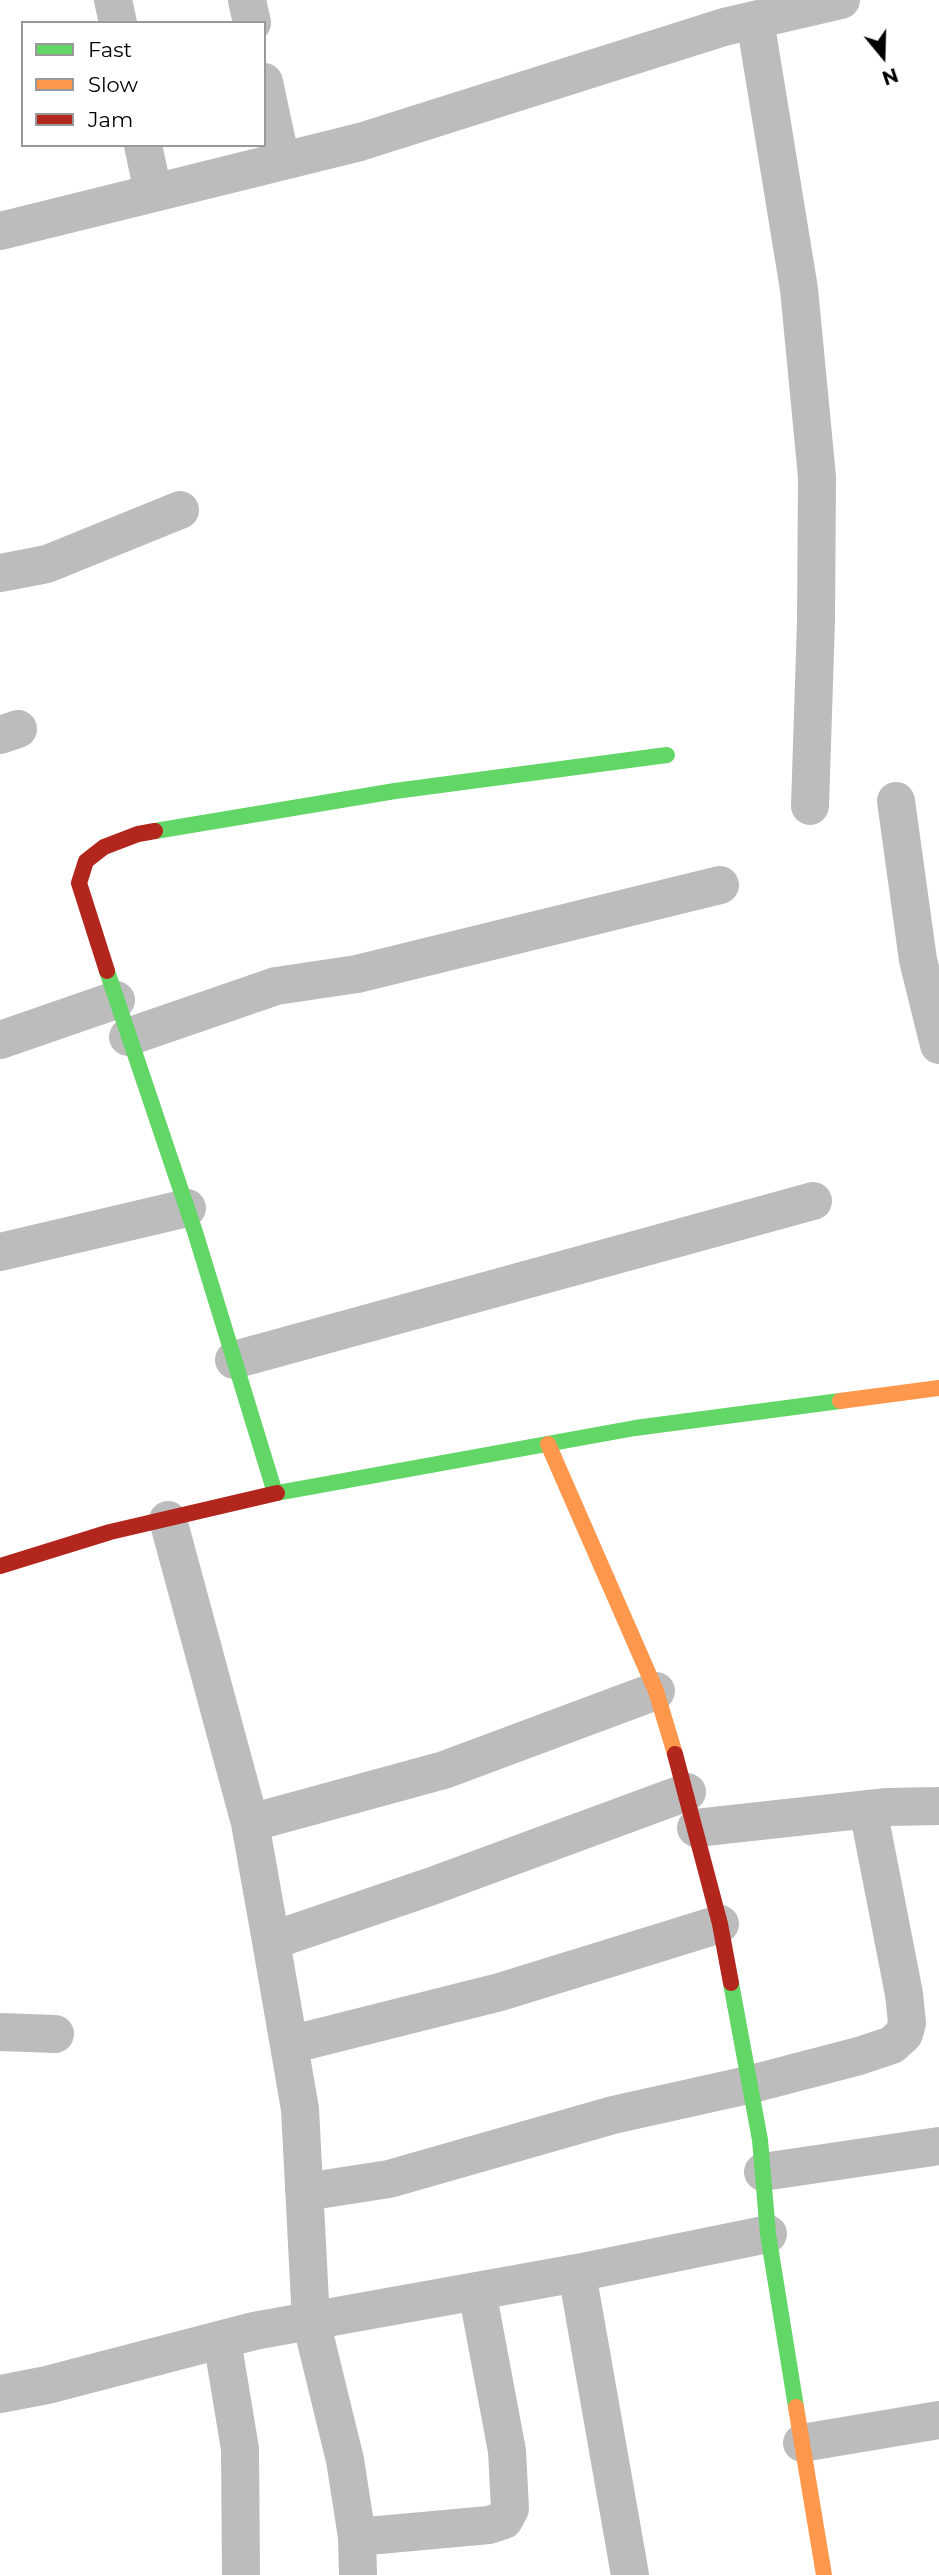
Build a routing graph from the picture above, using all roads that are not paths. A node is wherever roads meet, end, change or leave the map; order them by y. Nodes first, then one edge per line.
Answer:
1 (113, 0) edge
2 (247, 0) edge
3 (841, 0) edge
4 (755, 20) junction
5 (118, 21) edge
6 (252, 21) edge
7 (266, 91) edge
8 (144, 147) edge
9 (281, 161) junction
10 (153, 192) junction
11 (0, 231) edge
12 (180, 510) dead end
13 (0, 573) edge
14 (667, 755) dead end
15 (895, 801) dead end
16 (810, 806) dead end
17 (720, 885) dead end
18 (116, 1000) junction
19 (128, 1037) junction
20 (0, 1040) edge
21 (939, 1045) edge
22 (813, 1202) dead end
23 (187, 1208) junction
24 (0, 1252) edge
25 (234, 1360) junction
26 (939, 1388) edge
27 (548, 1444) junction
28 (275, 1493) junction
29 (168, 1520) junction
30 (0, 1566) edge
31 (656, 1690) junction
32 (939, 1806) edge
33 (868, 1809) junction
34 (692, 1810) junction
35 (250, 1823) junction
36 (720, 1924) junction
37 (271, 1941) junction
38 (0, 2032) edge
39 (55, 2034) dead end
40 (289, 2045) junction
41 (748, 2085) junction
42 (939, 2146) edge
43 (763, 2172) junction
44 (305, 2192) junction
45 (768, 2234) junction
46 (577, 2273) junction
47 (477, 2291) junction
48 (311, 2321) junction
49 (222, 2340) junction
50 (0, 2394) edge
51 (939, 2420) edge
52 (802, 2443) junction
53 (357, 2537) junction
54 (241, 2575) edge
55 (358, 2575) edge
56 (630, 2575) edge
57 (824, 2575) edge

1 - 5 street
2 - 6 street
3 - 4 street
4 - 9 street
4 - 16 street
7 - 9 street
8 - 10 street
9 - 10 street
10 - 11 street
12 - 13 street
14 - 18 street
15 - 21 street
17 - 19 street
18 - 19 street
18 - 20 street
19 - 23 street
22 - 25 street
23 - 24 street
23 - 25 street
25 - 28 street
26 - 27 street
27 - 28 street
27 - 31 street
28 - 29 street
29 - 30 street
29 - 35 street
31 - 34 street
31 - 35 street
32 - 33 street
33 - 34 street
33 - 41 street
34 - 36 street
34 - 37 street
35 - 37 street
36 - 40 street
36 - 41 street
37 - 40 street
38 - 39 street
40 - 44 street
41 - 43 street
41 - 44 street
42 - 43 street
43 - 45 street
44 - 48 street
45 - 46 street
45 - 52 street
46 - 47 street
46 - 56 street
47 - 48 street
47 - 53 street
48 - 49 street
48 - 53 street
49 - 50 street
49 - 54 street
51 - 52 street
52 - 57 street
53 - 55 street

